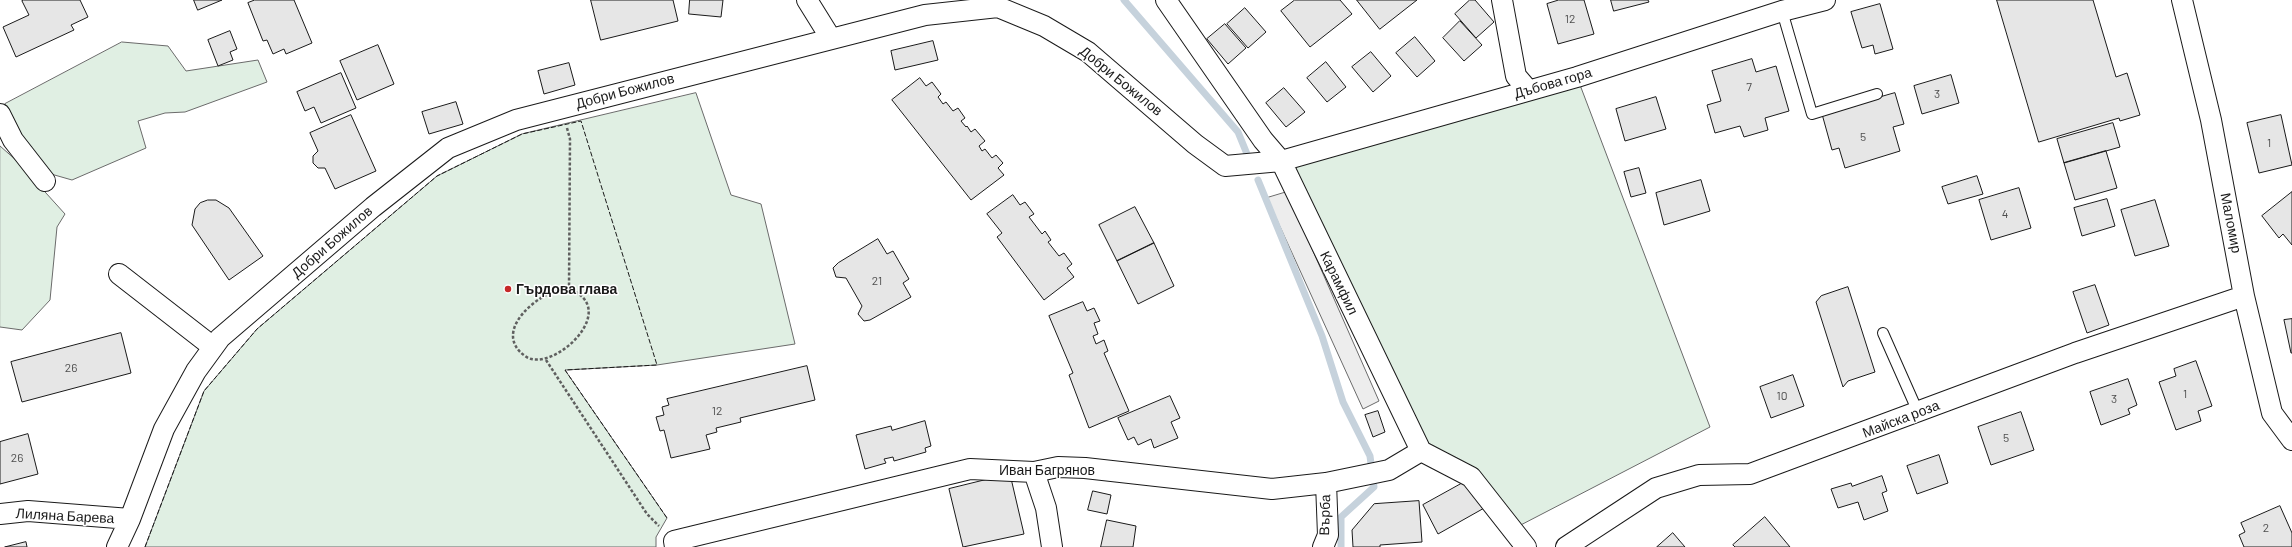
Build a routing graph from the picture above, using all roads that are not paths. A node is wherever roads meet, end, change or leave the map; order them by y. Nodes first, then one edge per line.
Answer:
1 (807, 0) edge
2 (1166, 0) edge
3 (1502, 0) edge
4 (1825, 0) edge
5 (2182, 0) edge
6 (1782, 11) junction
7 (830, 37) junction
8 (1528, 90) junction
9 (1877, 94) dead end
10 (0, 114) edge
11 (1281, 161) junction
12 (45, 181) dead end
13 (119, 274) dead end
14 (2244, 296) junction
15 (1883, 333) dead end
16 (213, 347) junction
17 (1918, 412) junction
18 (2292, 440) edge
19 (1421, 451) junction
20 (1034, 472) junction
21 (1326, 483) junction
22 (0, 514) edge
23 (130, 519) junction
24 (675, 544) edge
25 (117, 547) edge
26 (1052, 547) edge
27 (1323, 547) edge
28 (1526, 547) edge
29 (1566, 547) edge

1 - 7 street
2 - 11 street, Карамфил
3 - 8 street
4 - 6 street, Дъбова гора
5 - 14 street, Маломир
6 - 8 street, Дъбова гора
6 - 9 lane
7 - 11 street, Добри Божилов
7 - 16 street, Добри Божилов
8 - 11 street, Дъбова гора
10 - 12 street
11 - 19 street, Карамфил
13 - 16 street
14 - 17 street, Майска роза
14 - 18 street, Маломир
15 - 17 lane
16 - 23 street, Добри Божилов
17 - 29 street, Майска роза
19 - 21 street, Иван Багрянов
19 - 28 street
20 - 21 street, Иван Багрянов
20 - 24 street, Иван Багрянов
20 - 26 street
21 - 27 street, Върба
22 - 23 street, Лиляна Барева
23 - 25 street, Добри Божилов

